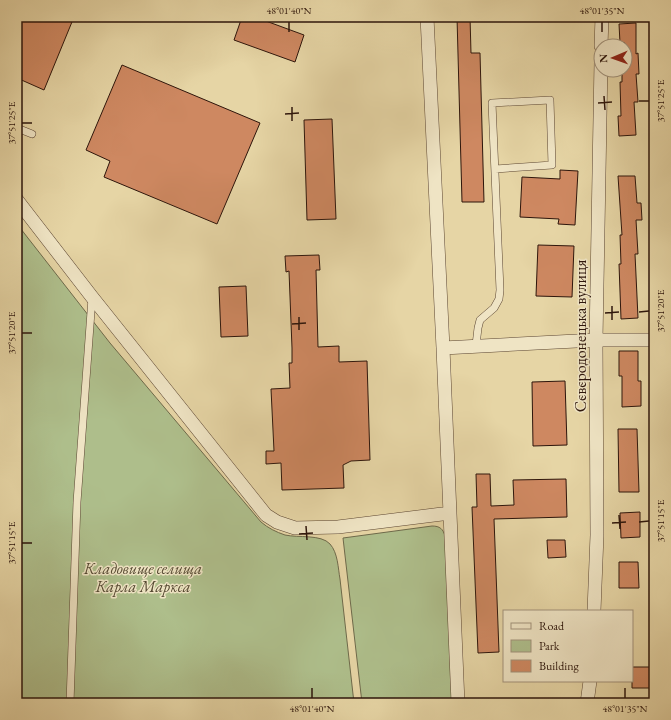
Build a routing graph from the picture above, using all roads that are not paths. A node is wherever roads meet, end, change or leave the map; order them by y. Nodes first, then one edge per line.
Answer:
1 (427, 17) edge
2 (602, 17) edge
3 (601, 38) edge
4 (601, 78) edge
5 (17, 128) edge
6 (32, 134) dead end
7 (495, 169) junction
8 (17, 200) edge
9 (92, 297) junction
10 (596, 340) junction
11 (654, 340) edge
12 (476, 345) junction
13 (443, 348) junction
14 (450, 514) junction
15 (594, 610) edge
16 (590, 682) edge
17 (70, 703) edge
18 (458, 703) edge
19 (587, 703) edge

1 - 13 street
2 - 3 street
4 - 10 street, Сєвєродонецька вулиця
5 - 6 lane
7 - 7 lane
7 - 12 lane
8 - 9 street
9 - 14 street
9 - 17 lane
10 - 11 street
10 - 12 street
10 - 15 street, Сєвєродонецька вулиця
12 - 13 street
13 - 14 street
14 - 18 street
16 - 19 street

